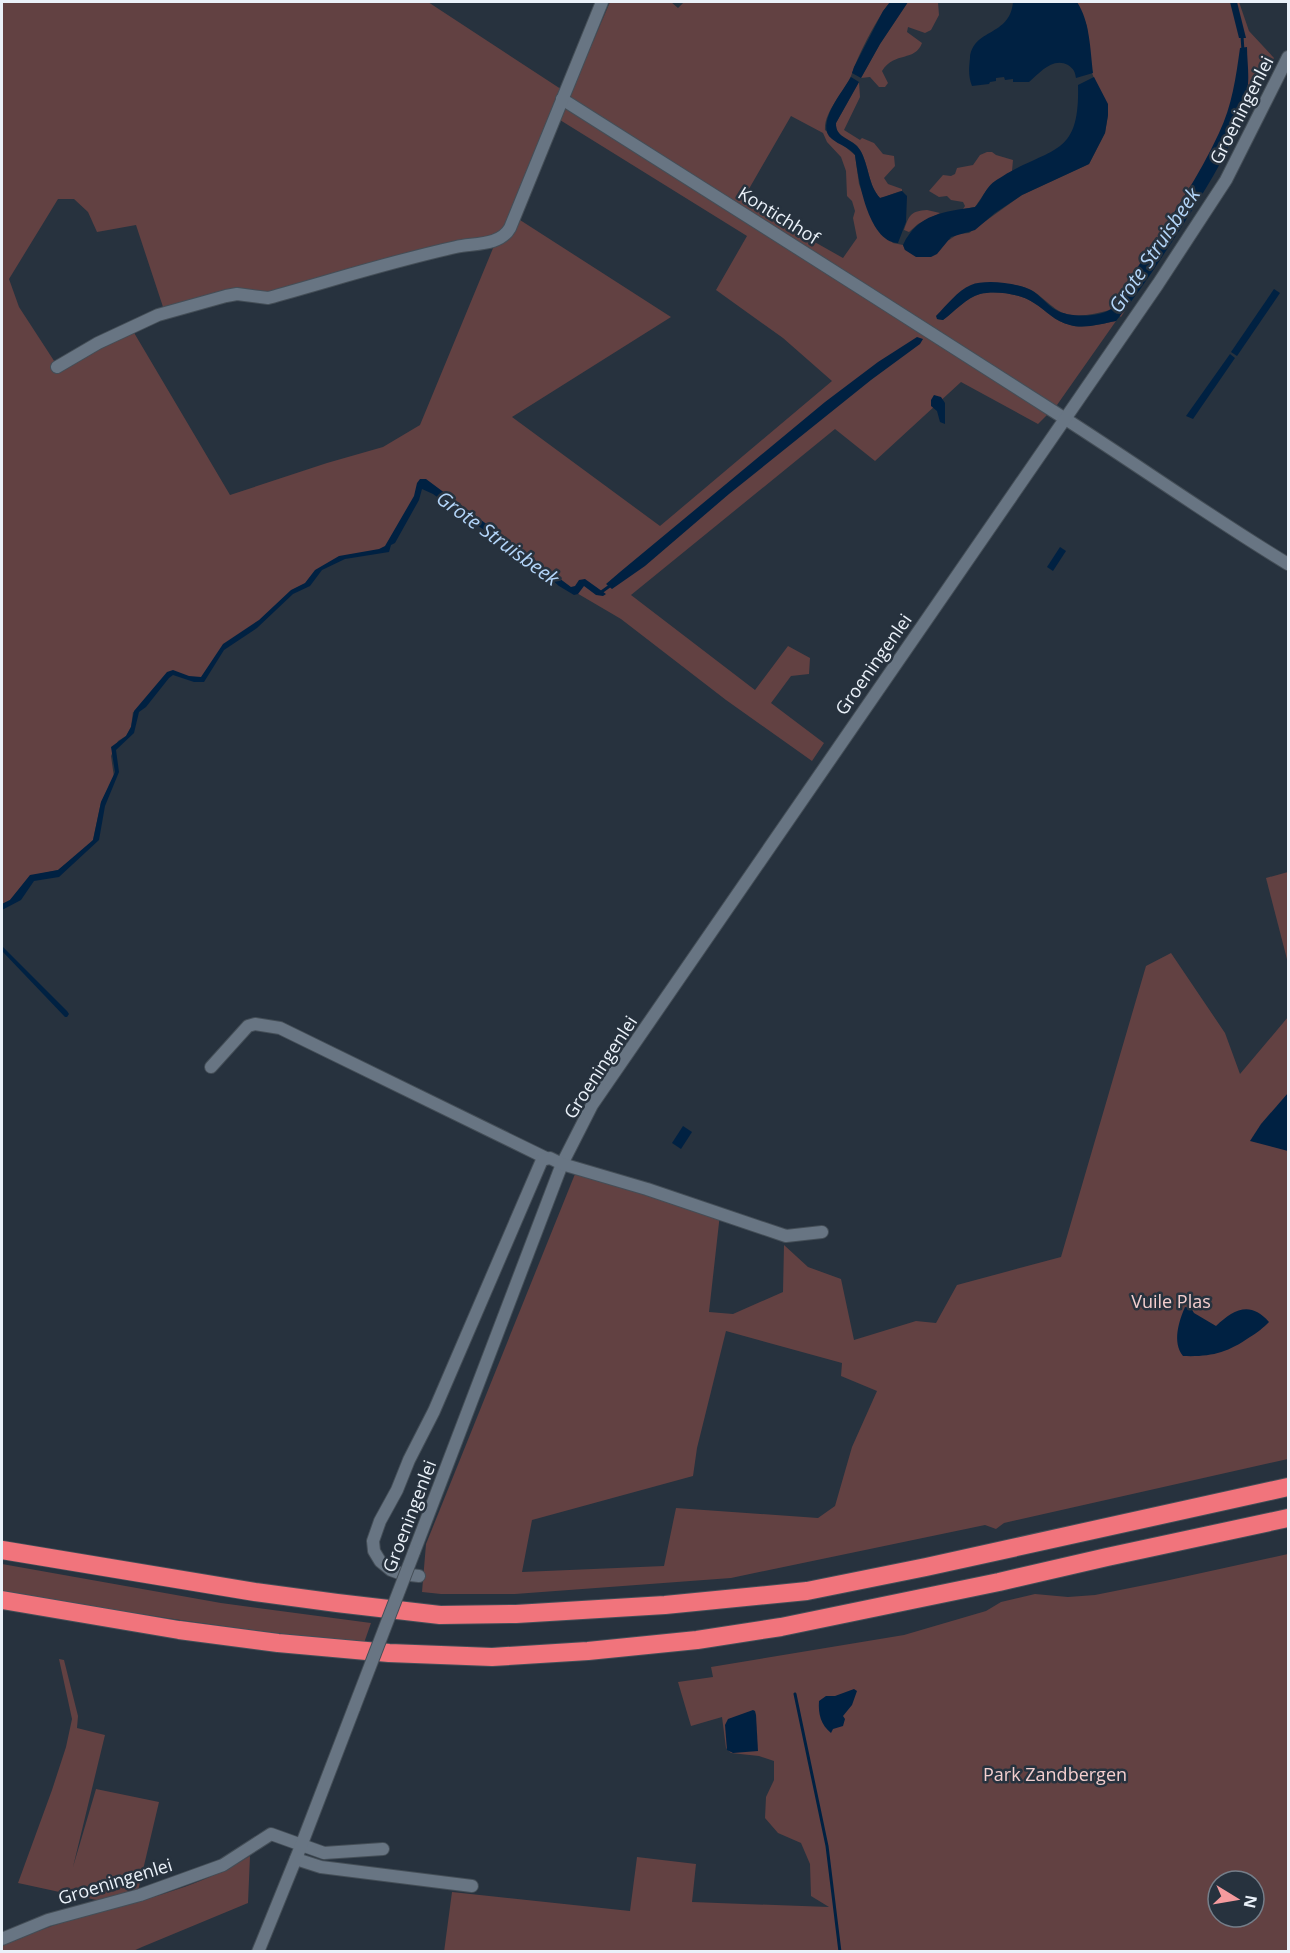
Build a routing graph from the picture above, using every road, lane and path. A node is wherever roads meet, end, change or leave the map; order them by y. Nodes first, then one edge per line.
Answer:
1 (602, 2) edge
2 (1288, 57) edge
3 (562, 99) junction
4 (57, 367) dead end
5 (1064, 418) junction
6 (1288, 564) edge
7 (211, 1067) dead end
8 (546, 1158) junction
9 (562, 1164) junction
10 (822, 1232) dead end
11 (1288, 1487) edge
12 (1288, 1518) edge
13 (2, 1550) edge
14 (419, 1576) dead end
15 (2, 1600) edge
16 (301, 1846) junction
17 (382, 1849) dead end
18 (296, 1859) junction
19 (472, 1886) dead end
20 (2, 1939) edge
21 (258, 1952) edge

1 - 3 street
2 - 5 street, Groeningenlei
3 - 4 street
3 - 5 street, Kontichhof
5 - 6 street
5 - 9 street, Groeningenlei
7 - 8 street
8 - 9 street
8 - 14 street
9 - 10 street
9 - 16 street, Groeningenlei, bridge
11 - 13 highway
12 - 15 highway
16 - 17 street, Groeningenlei
16 - 18 street, Groeningenlei
16 - 20 street, Groeningenlei
18 - 19 street
18 - 21 street, Groeningenlei

